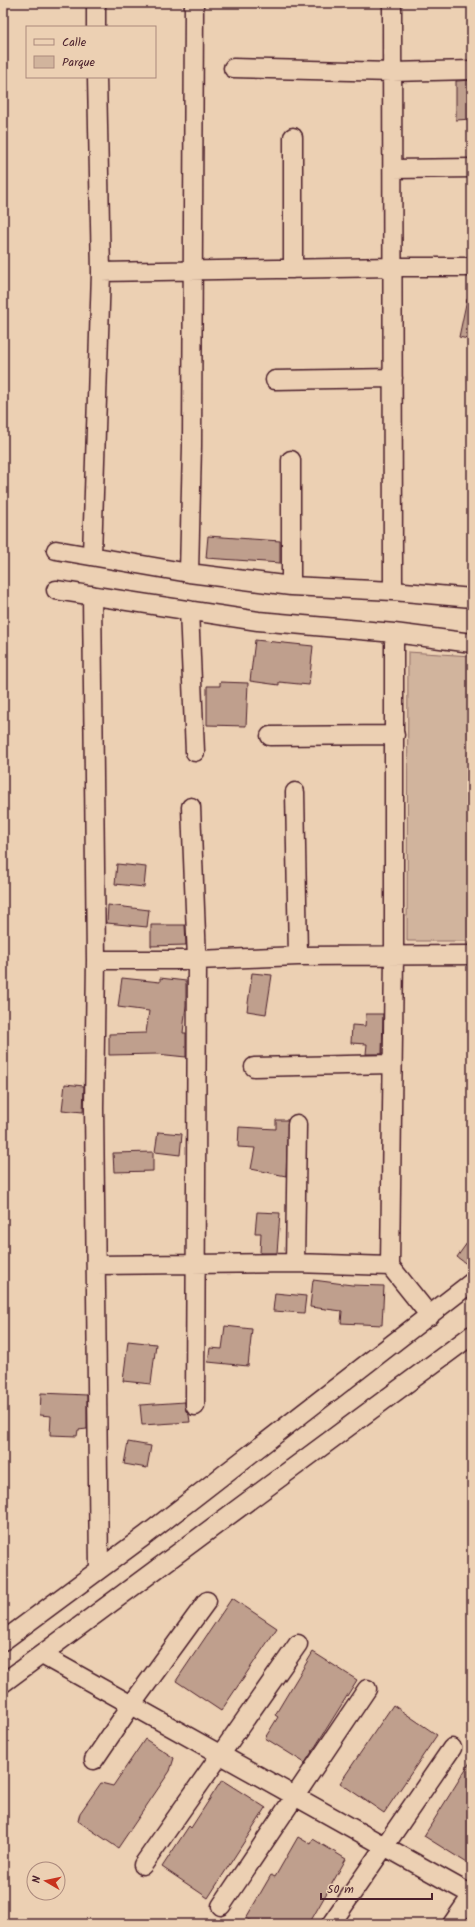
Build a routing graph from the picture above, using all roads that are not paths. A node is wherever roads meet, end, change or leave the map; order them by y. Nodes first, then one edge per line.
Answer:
1 (96, 3) edge
2 (194, 3) edge
3 (392, 3) edge
4 (96, 26) edge
5 (233, 68) dead end
6 (472, 70) edge
7 (392, 72) junction
8 (97, 78) edge
9 (293, 137) dead end
10 (472, 168) edge
11 (393, 169) junction
12 (393, 267) junction
13 (472, 267) edge
14 (293, 269) junction
15 (193, 270) junction
16 (101, 272) junction
17 (393, 378) junction
18 (275, 380) dead end
19 (291, 460) dead end
20 (56, 550) dead end
21 (92, 555) junction
22 (189, 573) junction
23 (292, 586) junction
24 (56, 590) dead end
25 (393, 591) junction
26 (92, 595) junction
27 (472, 598) edge
28 (189, 610) junction
29 (394, 633) junction
30 (472, 643) edge
31 (395, 735) junction
32 (270, 736) dead end
33 (195, 752) dead end
34 (295, 792) dead end
35 (191, 807) dead end
36 (472, 955) edge
37 (298, 956) junction
38 (394, 956) junction
39 (96, 960) junction
40 (197, 960) junction
41 (392, 1064) junction
42 (254, 1067) dead end
43 (297, 1124) dead end
44 (295, 1263) junction
45 (197, 1264) junction
46 (96, 1265) junction
47 (390, 1266) junction
48 (472, 1282) edge
49 (430, 1316) junction
50 (472, 1335) edge
51 (196, 1406) dead end
52 (99, 1570) junction
53 (207, 1600) dead end
54 (3, 1641) edge
55 (298, 1644) dead end
56 (42, 1655) junction
57 (3, 1683) edge
58 (367, 1689) dead end
59 (132, 1704) junction
60 (452, 1748) dead end
61 (222, 1754) junction
62 (94, 1760) dead end
63 (296, 1796) junction
64 (385, 1846) junction
65 (143, 1865) dead end
66 (472, 1895) edge
67 (221, 1906) dead end
68 (331, 1924) edge
69 (452, 1924) edge

1 - 4 street
2 - 15 street
3 - 7 street
5 - 7 street
6 - 7 street
7 - 11 street
8 - 16 street
9 - 14 street
10 - 11 street
11 - 12 street
12 - 13 street
12 - 14 street
12 - 17 street
14 - 15 street
15 - 16 street
15 - 22 street
16 - 21 street
17 - 18 street
17 - 25 street
19 - 23 street
20 - 21 street
21 - 22 street
22 - 23 street
23 - 25 street
24 - 26 street
25 - 27 street
26 - 28 street
26 - 39 street
28 - 29 street
28 - 33 street
29 - 30 street
29 - 31 street
31 - 32 street
31 - 38 street
34 - 37 street
35 - 40 street
36 - 38 street
37 - 38 street
37 - 40 street
38 - 41 street
39 - 40 street
39 - 46 street
40 - 45 street
41 - 42 street
41 - 47 street
43 - 44 street
44 - 45 street
44 - 47 street
45 - 46 street
45 - 51 street
46 - 52 street
47 - 49 street
48 - 49 street
49 - 52 street
50 - 56 street
52 - 54 street
53 - 59 street
55 - 61 street
56 - 57 street
56 - 59 street
58 - 63 street
59 - 61 street
59 - 62 street
60 - 64 street
61 - 63 street
61 - 65 street
63 - 64 street
63 - 67 street
64 - 66 street
64 - 68 street
66 - 69 street

